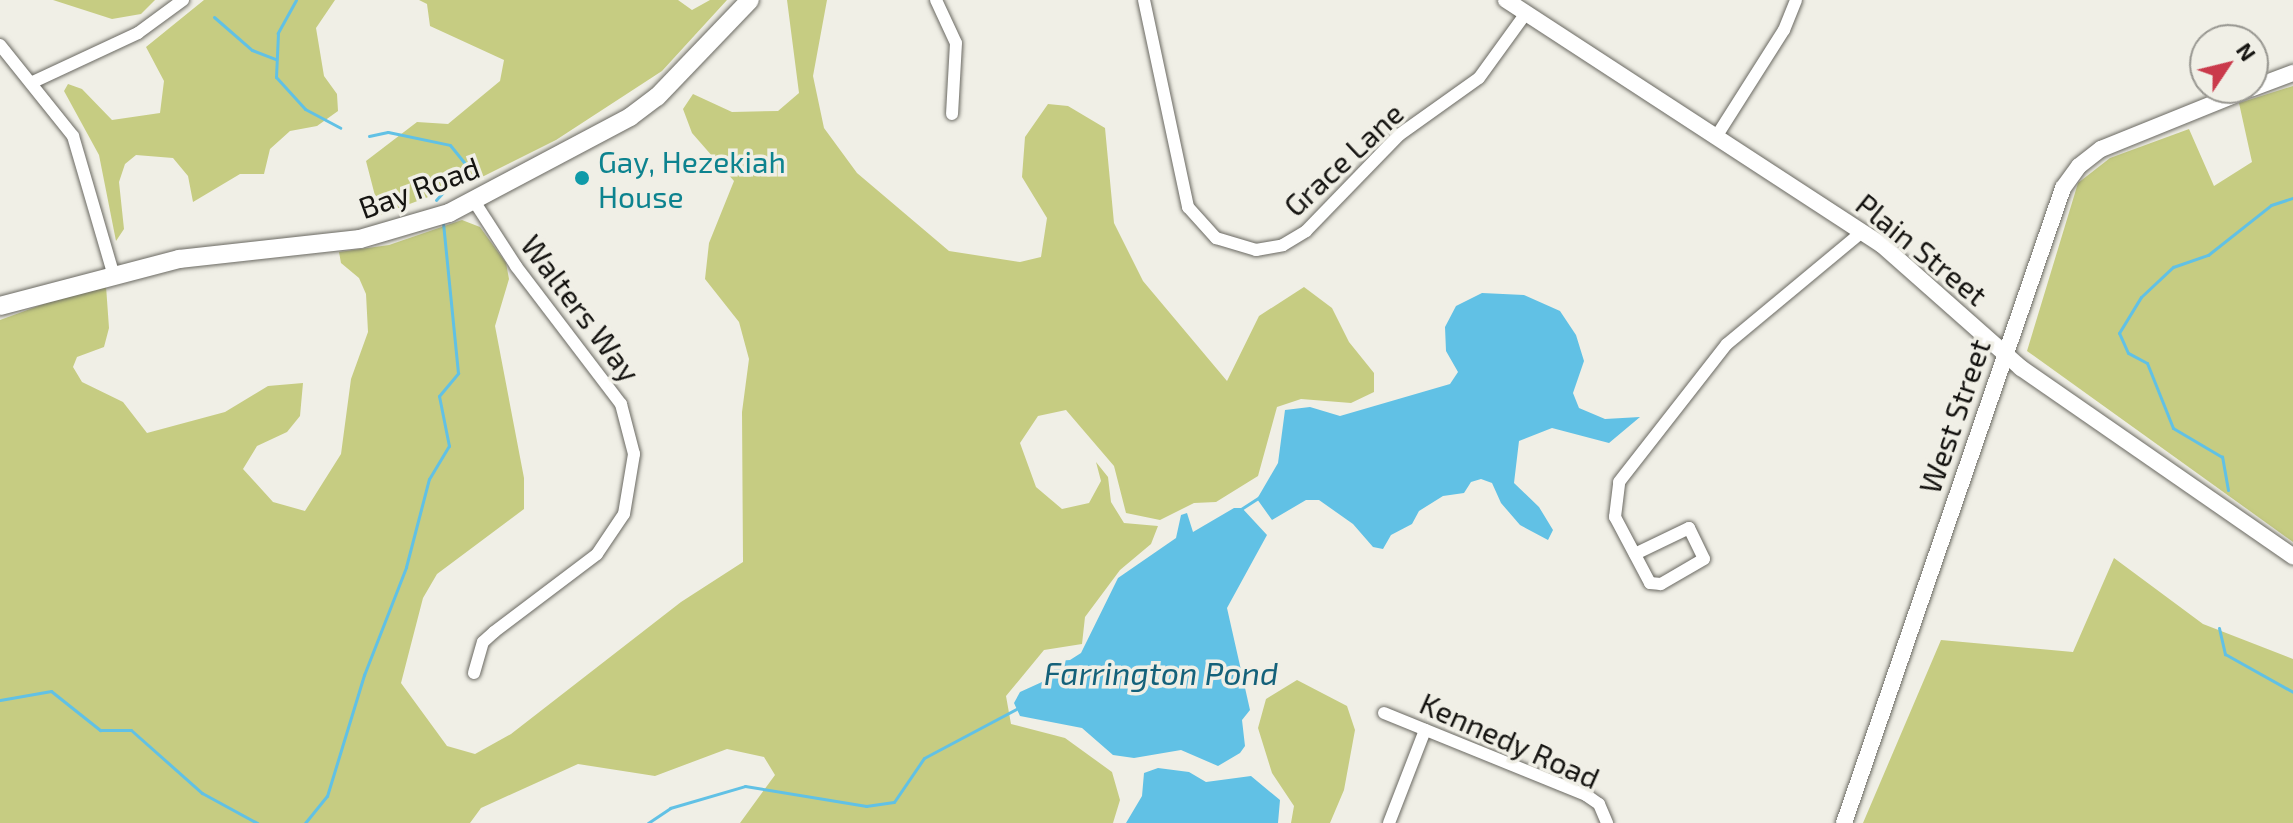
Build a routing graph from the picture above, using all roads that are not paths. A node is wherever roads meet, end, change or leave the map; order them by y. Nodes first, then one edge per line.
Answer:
1 (183, 0) edge
2 (750, 0) edge
3 (936, 0) edge
4 (1144, 0) edge
5 (1506, 0) edge
6 (1796, 0) edge
7 (1526, 13) junction
8 (0, 45) edge
9 (2293, 73) edge
10 (33, 82) junction
11 (2269, 82) edge
12 (2211, 104) edge
13 (952, 114) dead end
14 (1716, 137) junction
15 (474, 201) junction
16 (1862, 232) junction
17 (113, 273) junction
18 (0, 306) edge
19 (2004, 354) junction
20 (1635, 554) junction
21 (2293, 556) edge
22 (474, 673) dead end
23 (1384, 713) dead end
24 (1425, 730) junction
25 (1389, 823) edge
26 (1607, 823) edge
27 (1844, 823) edge

1 - 10 street
2 - 15 main road, Bay Road
3 - 13 street
4 - 7 street, Grace Lane
5 - 7 street, Plain Street
6 - 14 street
7 - 14 street, Plain Street
8 - 10 street
9 - 11 street, West Street
10 - 17 street
12 - 19 street, West Street
14 - 16 street, Plain Street
15 - 17 main road, Bay Road
15 - 22 street, Walters Way
16 - 19 street, Plain Street
16 - 20 street
17 - 18 main road, Bay Road
19 - 21 street, Plain Street
19 - 27 street, West Street
20 - 20 street
23 - 24 street, Kennedy Road
24 - 25 street
24 - 26 street, Kennedy Road

